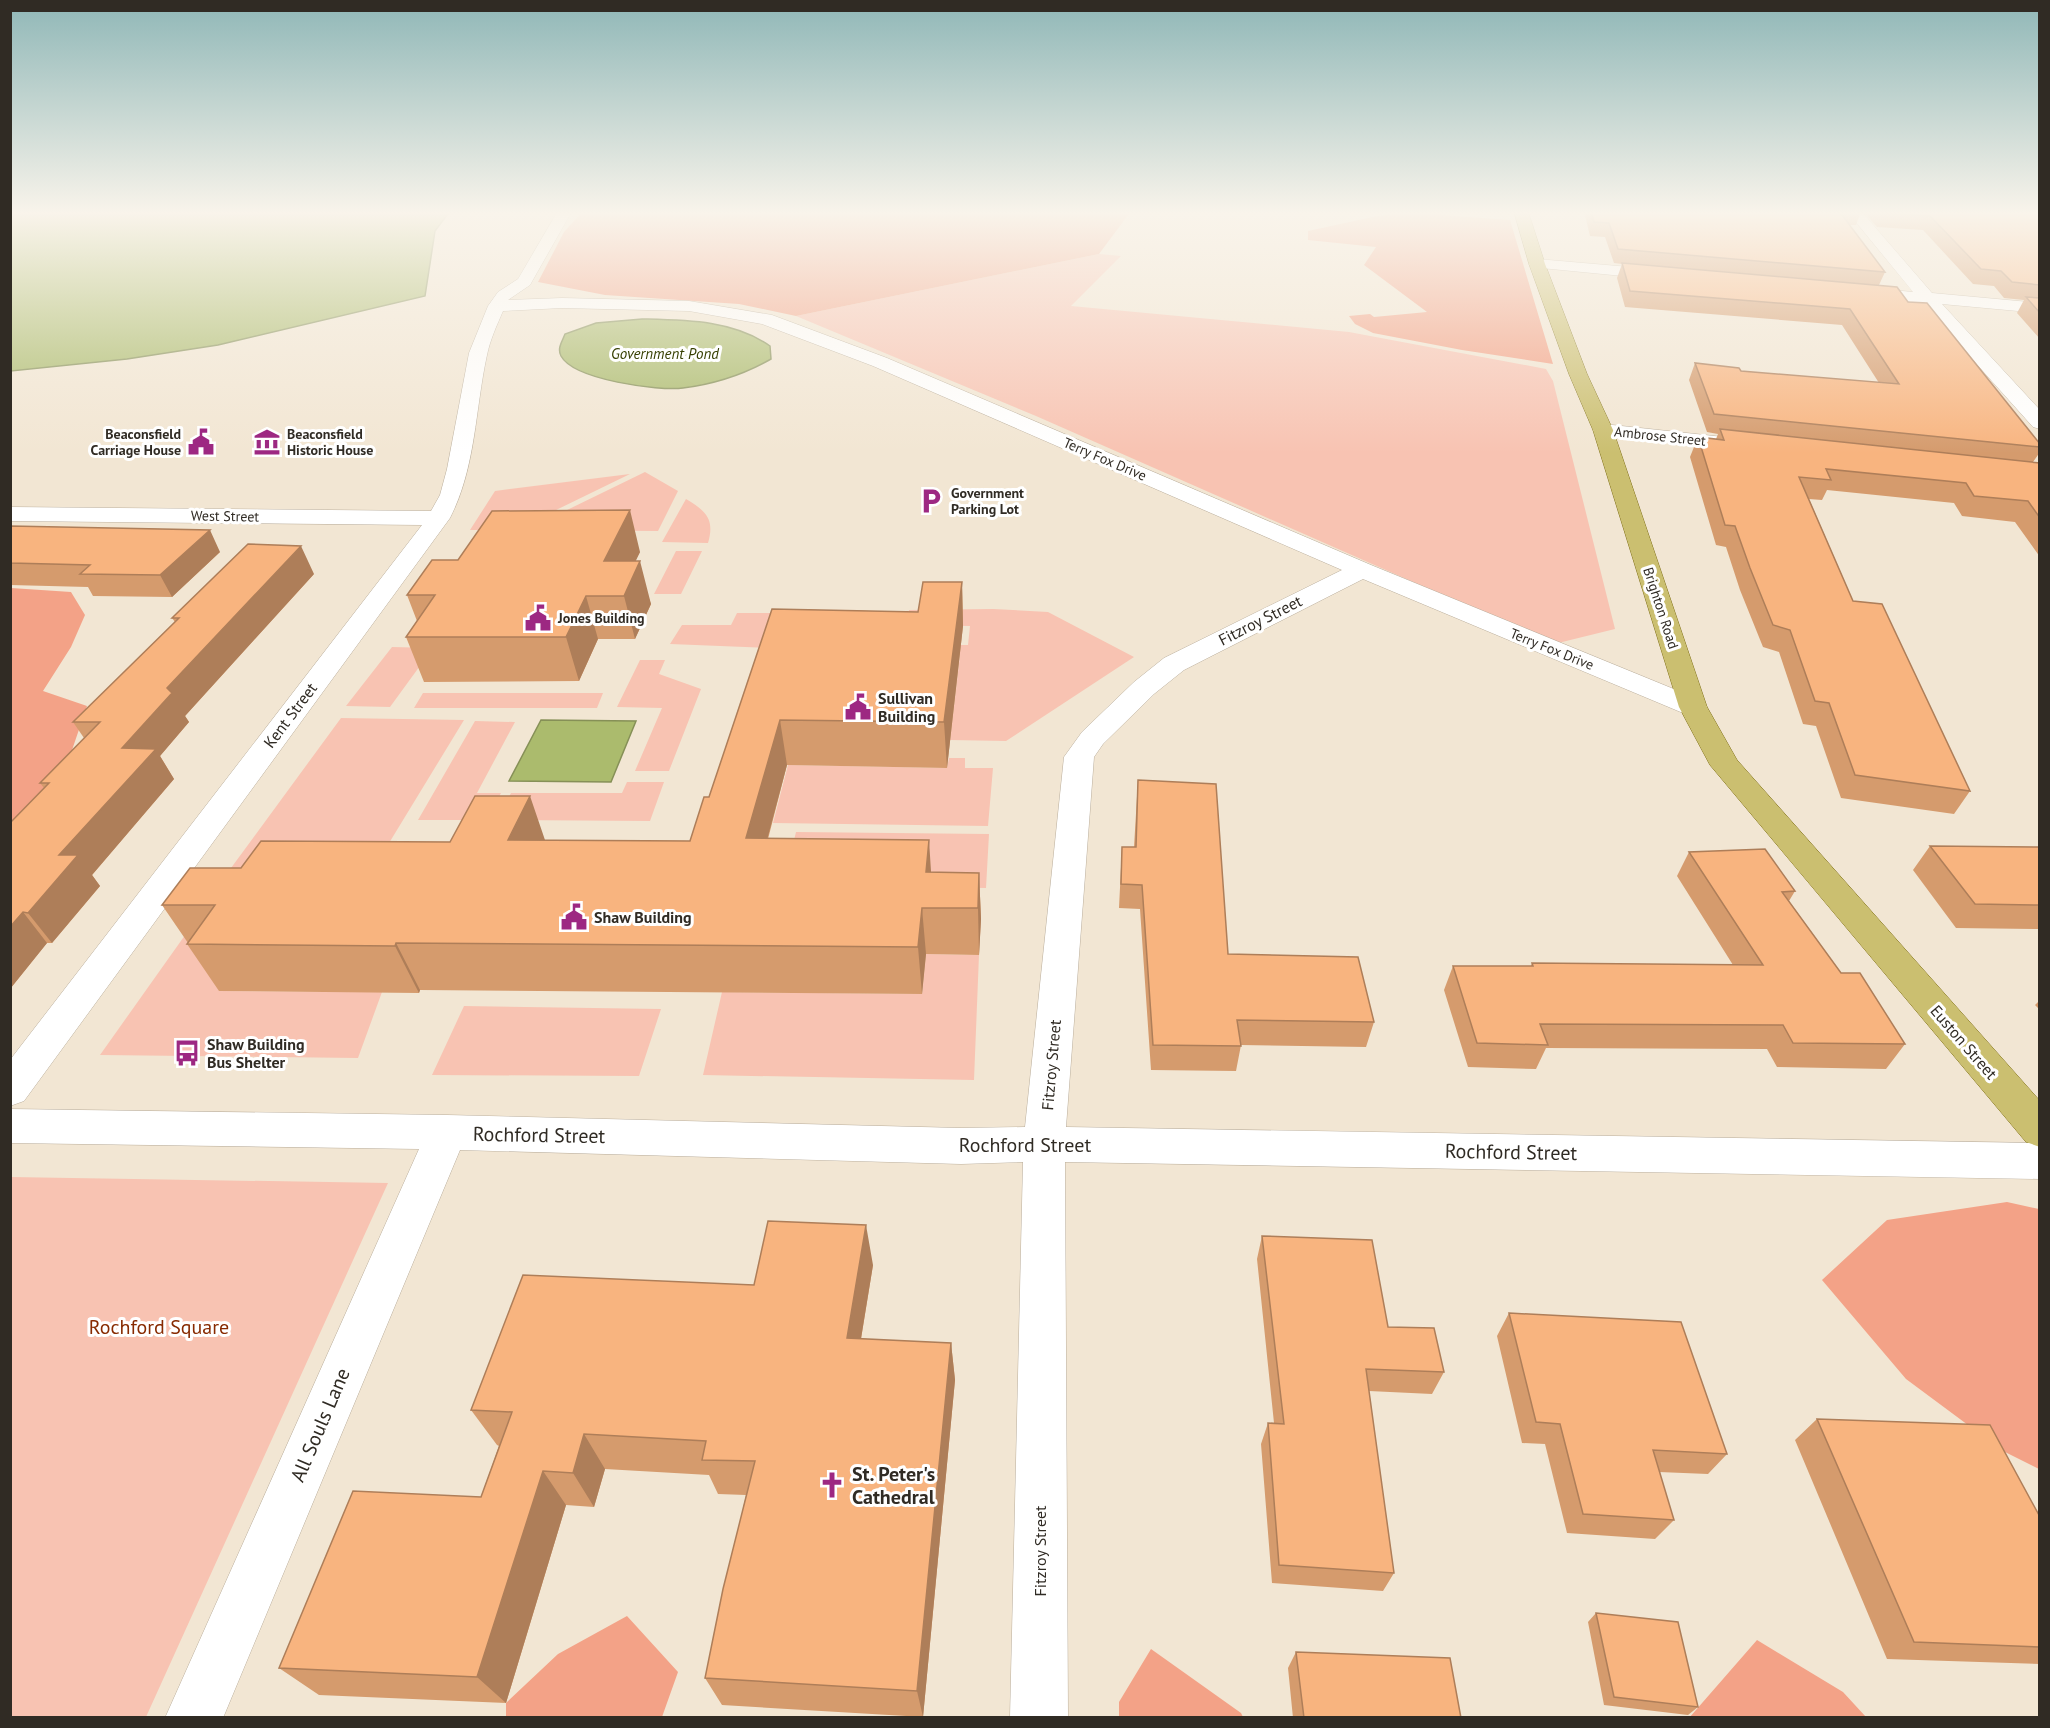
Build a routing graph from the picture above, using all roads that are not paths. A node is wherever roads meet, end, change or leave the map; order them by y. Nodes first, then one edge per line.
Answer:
1 (500, 292) edge
2 (512, 292) edge
3 (1547, 292) edge
4 (1852, 292) edge
5 (1922, 292) edge
6 (1927, 298) junction
7 (500, 301) junction
8 (2040, 308) edge
9 (2040, 423) edge
10 (1603, 430) junction
11 (1756, 446) edge
12 (10, 514) edge
13 (439, 518) junction
14 (1362, 570) junction
15 (1693, 707) junction
16 (1889, 955) joint
17 (10, 1090) edge
18 (10, 1126) edge
19 (2040, 1130) edge
20 (447, 1132) junction
21 (1044, 1144) junction
22 (2040, 1161) edge
23 (194, 1718) edge
24 (1039, 1718) edge

1 - 7 street, Kent Street
2 - 7 street
3 - 10 main road, Brighton Road
4 - 6 street
5 - 6 street
6 - 8 street
6 - 9 street
7 - 13 street, Kent Street
7 - 14 street, Terry Fox Drive
10 - 11 street, Ambrose Street
10 - 15 main road, Brighton Road
12 - 13 street, West Street
13 - 17 street, Kent Street
14 - 15 street, Terry Fox Drive
14 - 21 street, Fitzroy Street
15 - 16 main road, Brighton Road
16 - 19 main road, Euston Street
18 - 20 street, Rochford Street
20 - 21 street, Rochford Street
20 - 23 street, All Souls Lane
21 - 22 street, Rochford Street
21 - 24 street, Fitzroy Street

